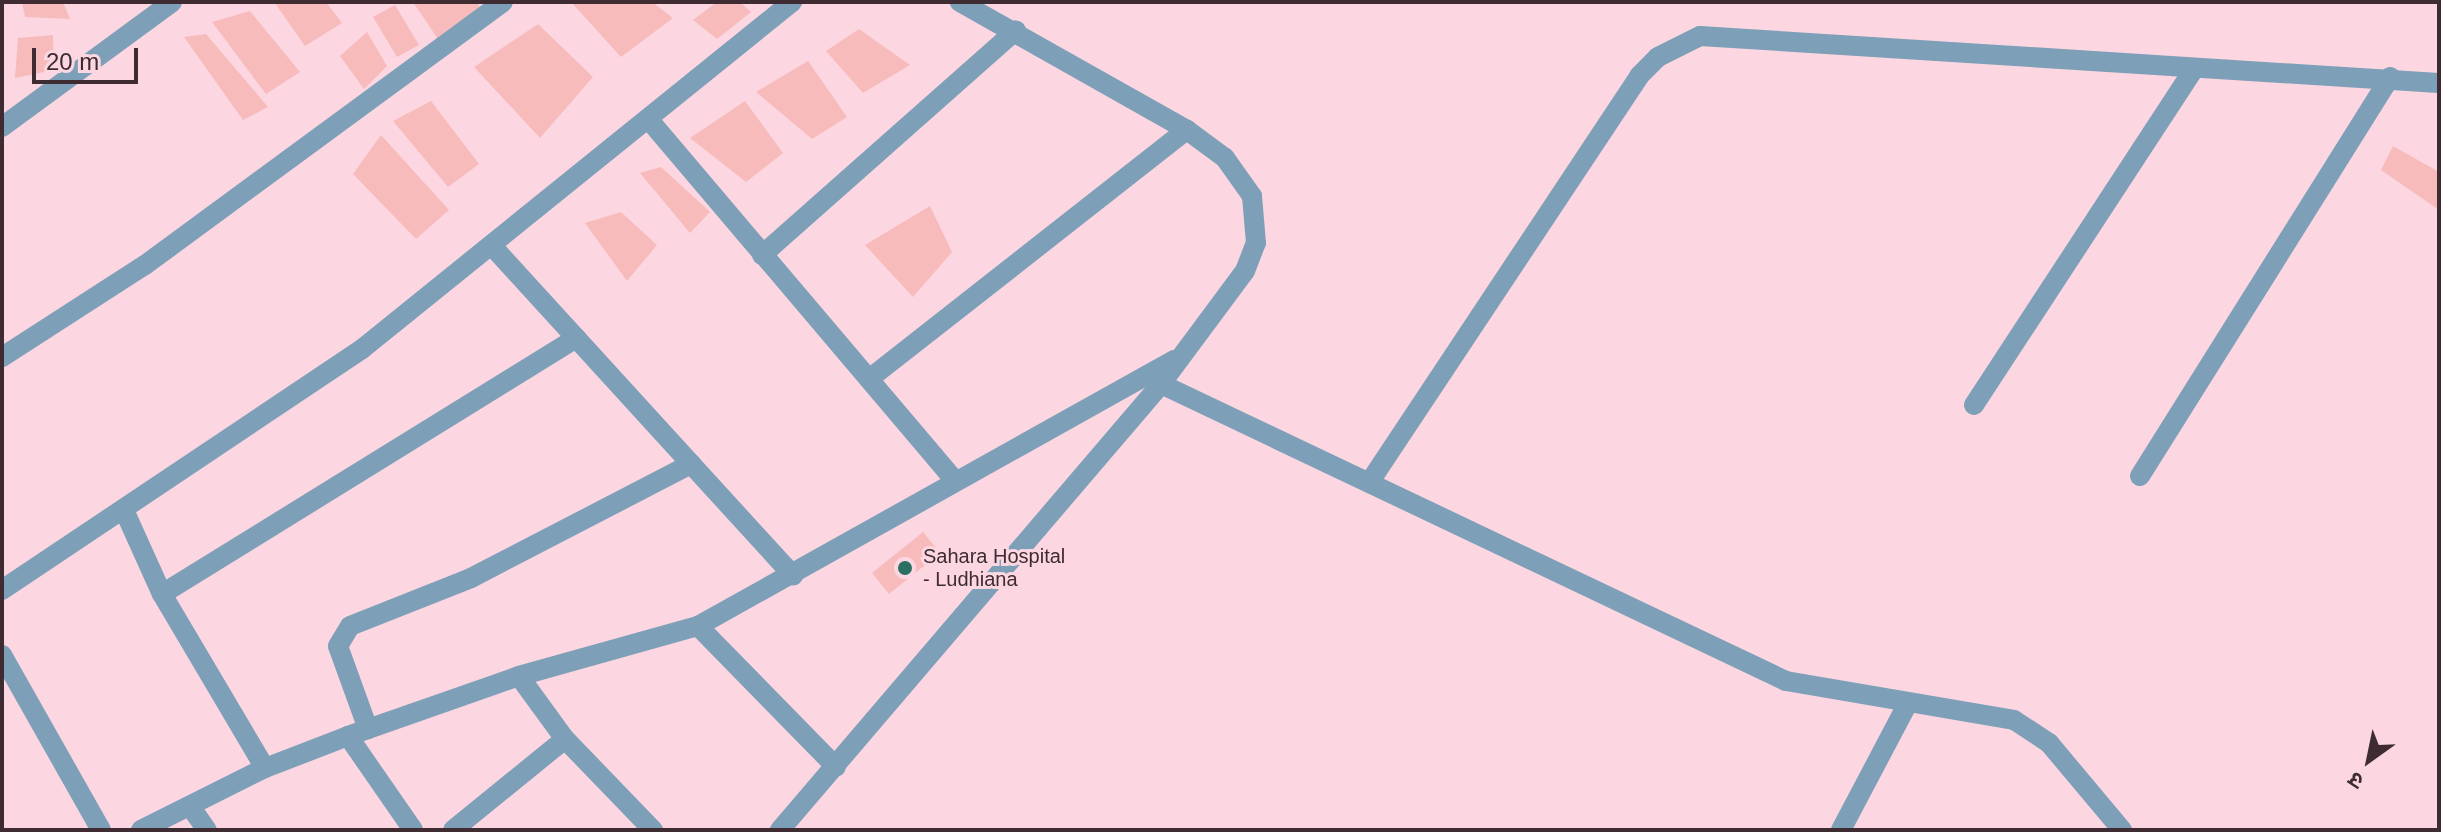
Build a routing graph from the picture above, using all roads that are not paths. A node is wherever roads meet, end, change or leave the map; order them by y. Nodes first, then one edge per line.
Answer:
1 (172, 2) edge
2 (503, 2) edge
3 (792, 2) edge
4 (960, 2) edge
5 (1016, 30) junction
6 (2192, 72) junction
7 (2390, 77) junction
8 (2439, 83) edge
9 (650, 121) junction
10 (2, 127) edge
11 (1187, 130) junction
12 (493, 247) junction
13 (762, 255) junction
14 (576, 338) junction
15 (1182, 355) junction
16 (2, 357) edge
17 (869, 379) junction
18 (1161, 384) junction
19 (1974, 405) dead end
20 (691, 464) junction
21 (2140, 476) dead end
22 (954, 480) junction
23 (1371, 480) junction
24 (124, 510) junction
25 (793, 575) junction
26 (2, 590) edge
27 (162, 594) junction
28 (698, 626) junction
29 (2, 655) edge
30 (519, 676) junction
31 (1907, 705) junction
32 (368, 729) junction
33 (348, 736) junction
34 (565, 739) junction
35 (836, 767) junction
36 (265, 768) junction
37 (190, 806) junction
38 (101, 830) edge
39 (141, 830) edge
40 (207, 830) edge
41 (413, 830) edge
42 (453, 830) edge
43 (653, 830) edge
44 (780, 830) edge
45 (1841, 830) edge
46 (2122, 830) edge

1 - 10 street
2 - 16 street
3 - 9 street
4 - 5 street
5 - 11 street
5 - 13 street
6 - 7 street
6 - 19 street
6 - 23 street
7 - 8 street
7 - 21 street
9 - 12 street
9 - 13 street
11 - 15 street
11 - 17 street
12 - 14 street
12 - 24 street
13 - 17 street
14 - 20 street
14 - 27 street
15 - 18 street
15 - 22 street
17 - 22 street
18 - 23 street
18 - 35 street
20 - 25 street
20 - 32 street
22 - 25 street
23 - 31 street
24 - 26 street
24 - 27 street
25 - 28 street
27 - 36 street
28 - 30 street
28 - 35 street
29 - 38 street
30 - 32 street
30 - 34 street
31 - 45 street
31 - 46 street
32 - 33 street
33 - 36 street
33 - 41 street
34 - 42 street
34 - 43 street
35 - 44 street
36 - 37 street
37 - 39 street
37 - 40 street

